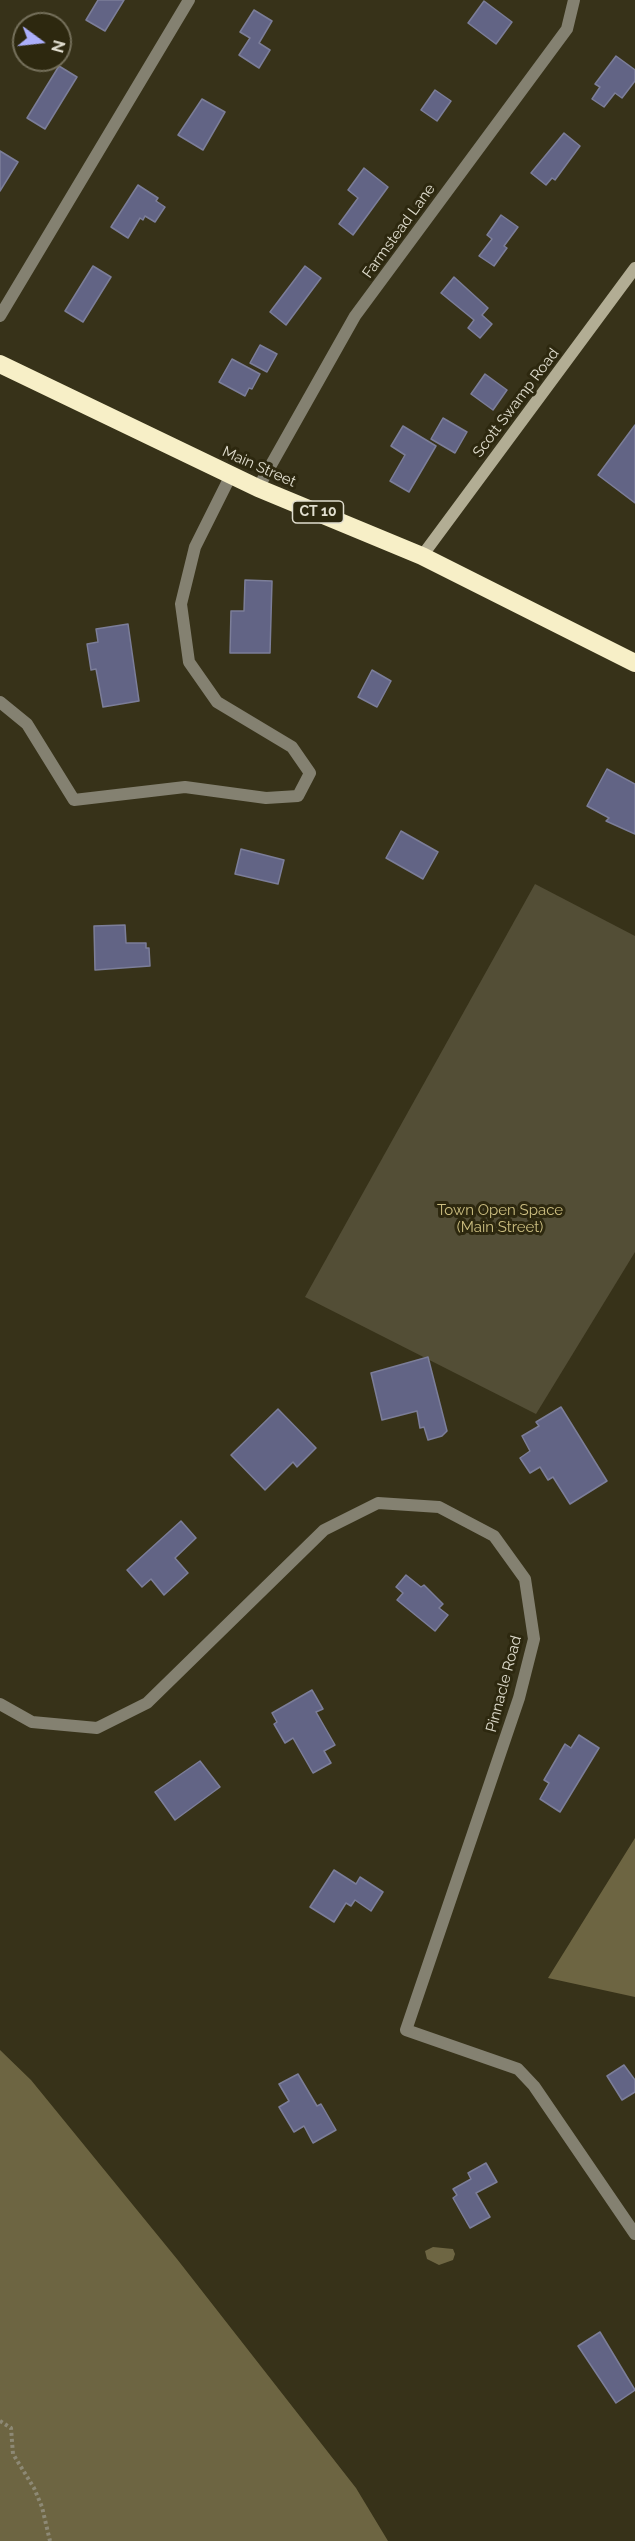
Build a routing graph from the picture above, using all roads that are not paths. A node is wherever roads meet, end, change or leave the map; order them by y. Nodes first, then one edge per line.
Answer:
1 (189, 0) edge
2 (574, 0) edge
3 (635, 268) edge
4 (0, 316) edge
5 (0, 364) edge
6 (231, 475) junction
7 (258, 488) junction
8 (422, 556) junction
9 (635, 663) edge
10 (0, 702) edge
11 (0, 1704) edge
12 (635, 2234) edge

1 - 4 street
2 - 7 street, Farmstead Lane
3 - 8 main road, Scott Swamp Road
5 - 6 highway, Main Street / CT 10
6 - 7 highway, Main Street / CT 10
6 - 10 street
7 - 8 highway, Main Street / CT 10
8 - 9 highway, Main Street / CT 10
11 - 12 street, Pinnacle Road

